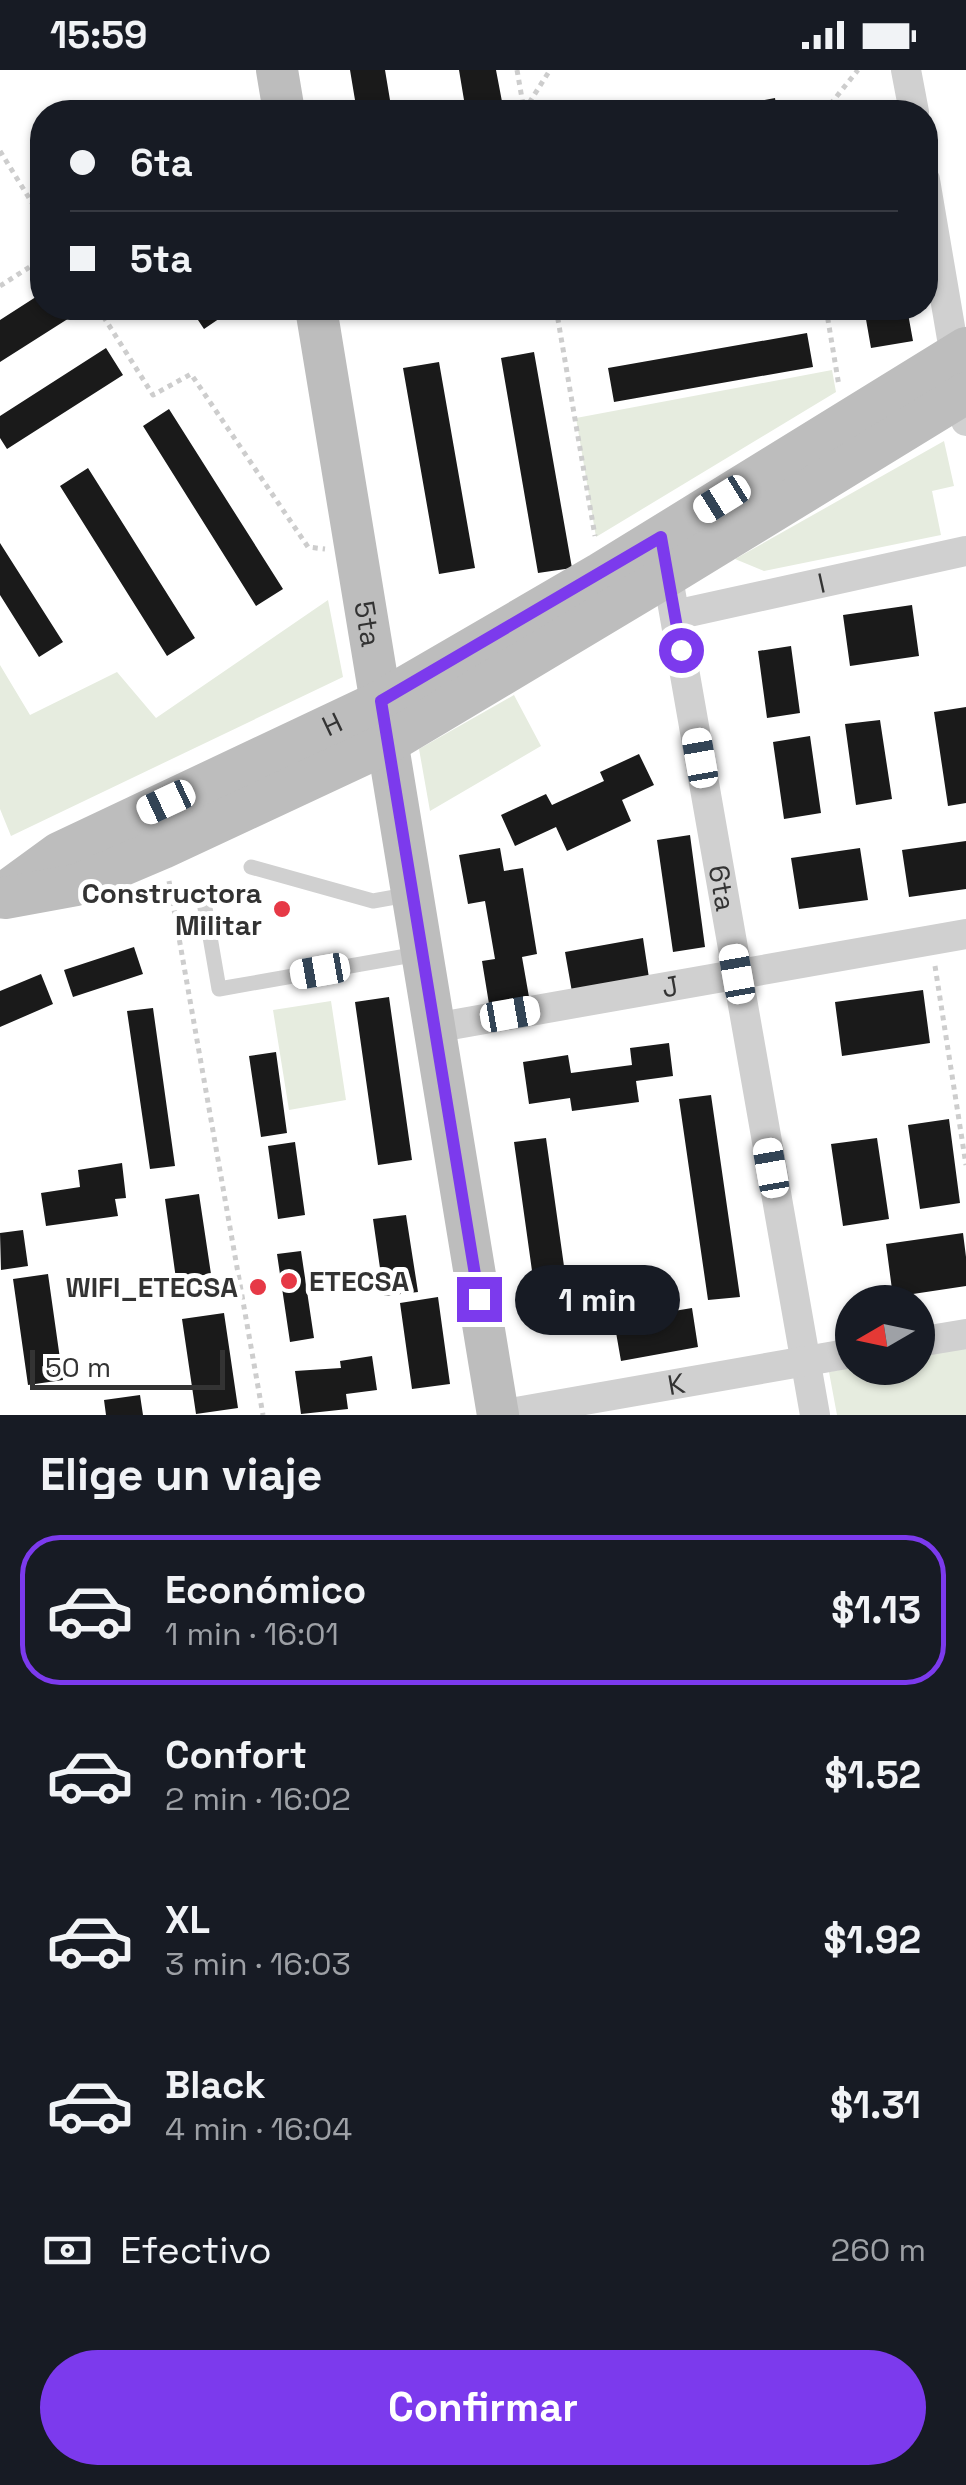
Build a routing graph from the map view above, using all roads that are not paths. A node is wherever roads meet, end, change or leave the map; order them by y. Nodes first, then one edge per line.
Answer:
1 (277, 70) edge
2 (906, 70) edge
3 (282, 100) edge
4 (912, 100) edge
5 (938, 249) edge
6 (318, 320) edge
7 (963, 383) edge
8 (966, 551) edge
9 (668, 576) junction
10 (381, 701) junction
11 (388, 743) junction
12 (251, 868) dead end
13 (412, 894) junction
14 (0, 897) edge
15 (204, 902) dead end
16 (966, 934) edge
17 (422, 954) junction
18 (737, 974) junction
19 (434, 1028) junction
20 (966, 1334) edge
21 (935, 1339) edge
22 (835, 1357) edge
23 (805, 1362) junction
24 (498, 1415) edge
25 (815, 1415) edge

1 - 3 street
2 - 4 street
5 - 7 street
6 - 10 street, 5ta
7 - 9 street, H
7 - 9 street, H
8 - 9 street, I
9 - 10 street, H
9 - 11 street, H
9 - 18 street, 6ta
10 - 11 street, 5ta
10 - 14 street, H
11 - 13 street, 5ta
11 - 14 street, H
12 - 13 lane
13 - 17 street, 5ta
15 - 17 lane
16 - 18 street, J
17 - 19 street, 5ta
18 - 19 street, J
18 - 23 street, 6ta
19 - 24 street, 5ta
20 - 21 street
22 - 23 street, K
23 - 24 street, K
23 - 25 street, 6ta

